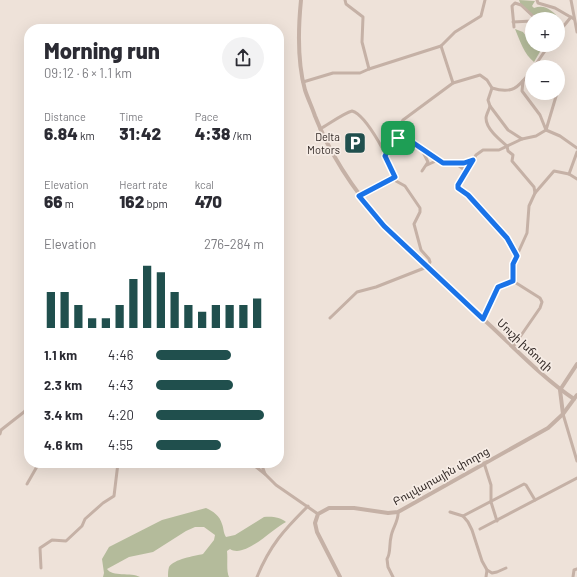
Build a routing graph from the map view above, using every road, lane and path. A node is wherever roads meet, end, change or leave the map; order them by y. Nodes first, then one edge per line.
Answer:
1 (302, 0) edge
2 (344, 0) edge
3 (485, 0) edge
4 (537, 0) edge
5 (571, 0) edge
6 (528, 12) edge
7 (571, 17) junction
8 (574, 19) junction
9 (525, 20) edge
10 (513, 22) junction
11 (565, 24) edge
12 (514, 27) dead end
13 (577, 32) edge
14 (441, 46) junction
15 (369, 69) junction
16 (524, 80) joint
17 (304, 82) junction
18 (453, 83) junction
19 (492, 88) junction
20 (555, 100) edge
21 (490, 106) junction
22 (320, 129) junction
23 (546, 130) junction
24 (396, 134) junction
25 (522, 139) junction
26 (507, 146) junction
27 (577, 148) edge
28 (422, 150) junction
29 (577, 152) edge
30 (385, 156) junction
31 (439, 160) junction
32 (473, 160) junction
33 (455, 163) junction
34 (427, 165) junction
35 (422, 171) dead end
36 (466, 171) junction
37 (568, 174) junction
38 (395, 177) junction
39 (577, 179) edge
40 (535, 193) junction
41 (359, 196) junction
42 (517, 256) junction
43 (427, 267) junction
44 (513, 281) junction
45 (330, 318) dead end
46 (483, 319) junction
47 (513, 347) junction
48 (577, 364) edge
49 (560, 390) junction
50 (577, 395) edge
51 (574, 399) junction
52 (24, 412) edge
53 (563, 414) junction
54 (0, 434) edge
55 (577, 461) edge
56 (484, 462) junction
57 (36, 468) edge
58 (117, 468) edge
59 (257, 468) edge
60 (262, 468) edge
61 (265, 474) junction
62 (577, 478) edge
63 (27, 484) dead end
64 (535, 500) junction
65 (491, 502) junction
66 (308, 506) junction
67 (398, 512) junction
68 (450, 512) dead end
69 (318, 514) junction
70 (463, 516) junction
71 (497, 520) junction
72 (480, 529) dead end
73 (41, 568) dead end
74 (506, 568) dead end
75 (577, 569) edge
76 (487, 570) junction
77 (257, 577) edge
78 (340, 577) edge
79 (393, 577) edge
80 (486, 577) edge
81 (573, 577) edge

1 - 17 street, Մուշի խճուղի
2 - 15 street
3 - 14 street
4 - 7 street
5 - 8 street
6 - 10 street
7 - 8 street
7 - 11 street
8 - 13 street
9 - 10 street
10 - 12 street
14 - 15 street
14 - 18 street
15 - 17 street
16 - 19 street
16 - 23 street
17 - 22 street, Մուշի խճուղի
18 - 19 street
18 - 24 street
19 - 21 street
20 - 23 street
21 - 25 street
21 - 26 street
22 - 30 street
22 - 41 street, Մուշի խճուղի
23 - 25 street
23 - 27 street
24 - 28 street
24 - 30 street
25 - 26 street
26 - 32 street
26 - 40 street
28 - 31 street
28 - 34 street
29 - 37 street
30 - 38 street
31 - 33 street
31 - 34 street
32 - 33 street
32 - 36 street
33 - 36 street
34 - 35 street
36 - 42 street
37 - 39 street
37 - 40 street
38 - 41 street
38 - 43 street
40 - 42 street
41 - 43 street, Մուշի խճուղի
42 - 44 street
43 - 45 street
43 - 46 street, Մուշի խճուղի
44 - 46 street
44 - 47 street
46 - 47 street, Մուշի խճուղի
47 - 49 street, Մուշի խճուղի
48 - 49 street
49 - 51 street, Մուշի խճուղի
49 - 53 street
50 - 51 street, Բուլվարային փողոց
51 - 53 street, Բուլվարային փողոց
52 - 54 street
53 - 55 street
53 - 56 street, Բուլվարային փողոց
56 - 65 street
56 - 67 street, Բուլվարային փողոց
57 - 63 street
58 - 73 street
59 - 61 street
60 - 61 street
61 - 66 street
62 - 64 street
64 - 65 street
64 - 71 street
65 - 70 street
65 - 71 street
66 - 69 street
66 - 77 street
67 - 69 street, Բուլվարային փողոց
67 - 79 street
68 - 70 street
69 - 78 street
70 - 76 street
71 - 72 street
74 - 76 street
75 - 81 street
76 - 80 street

